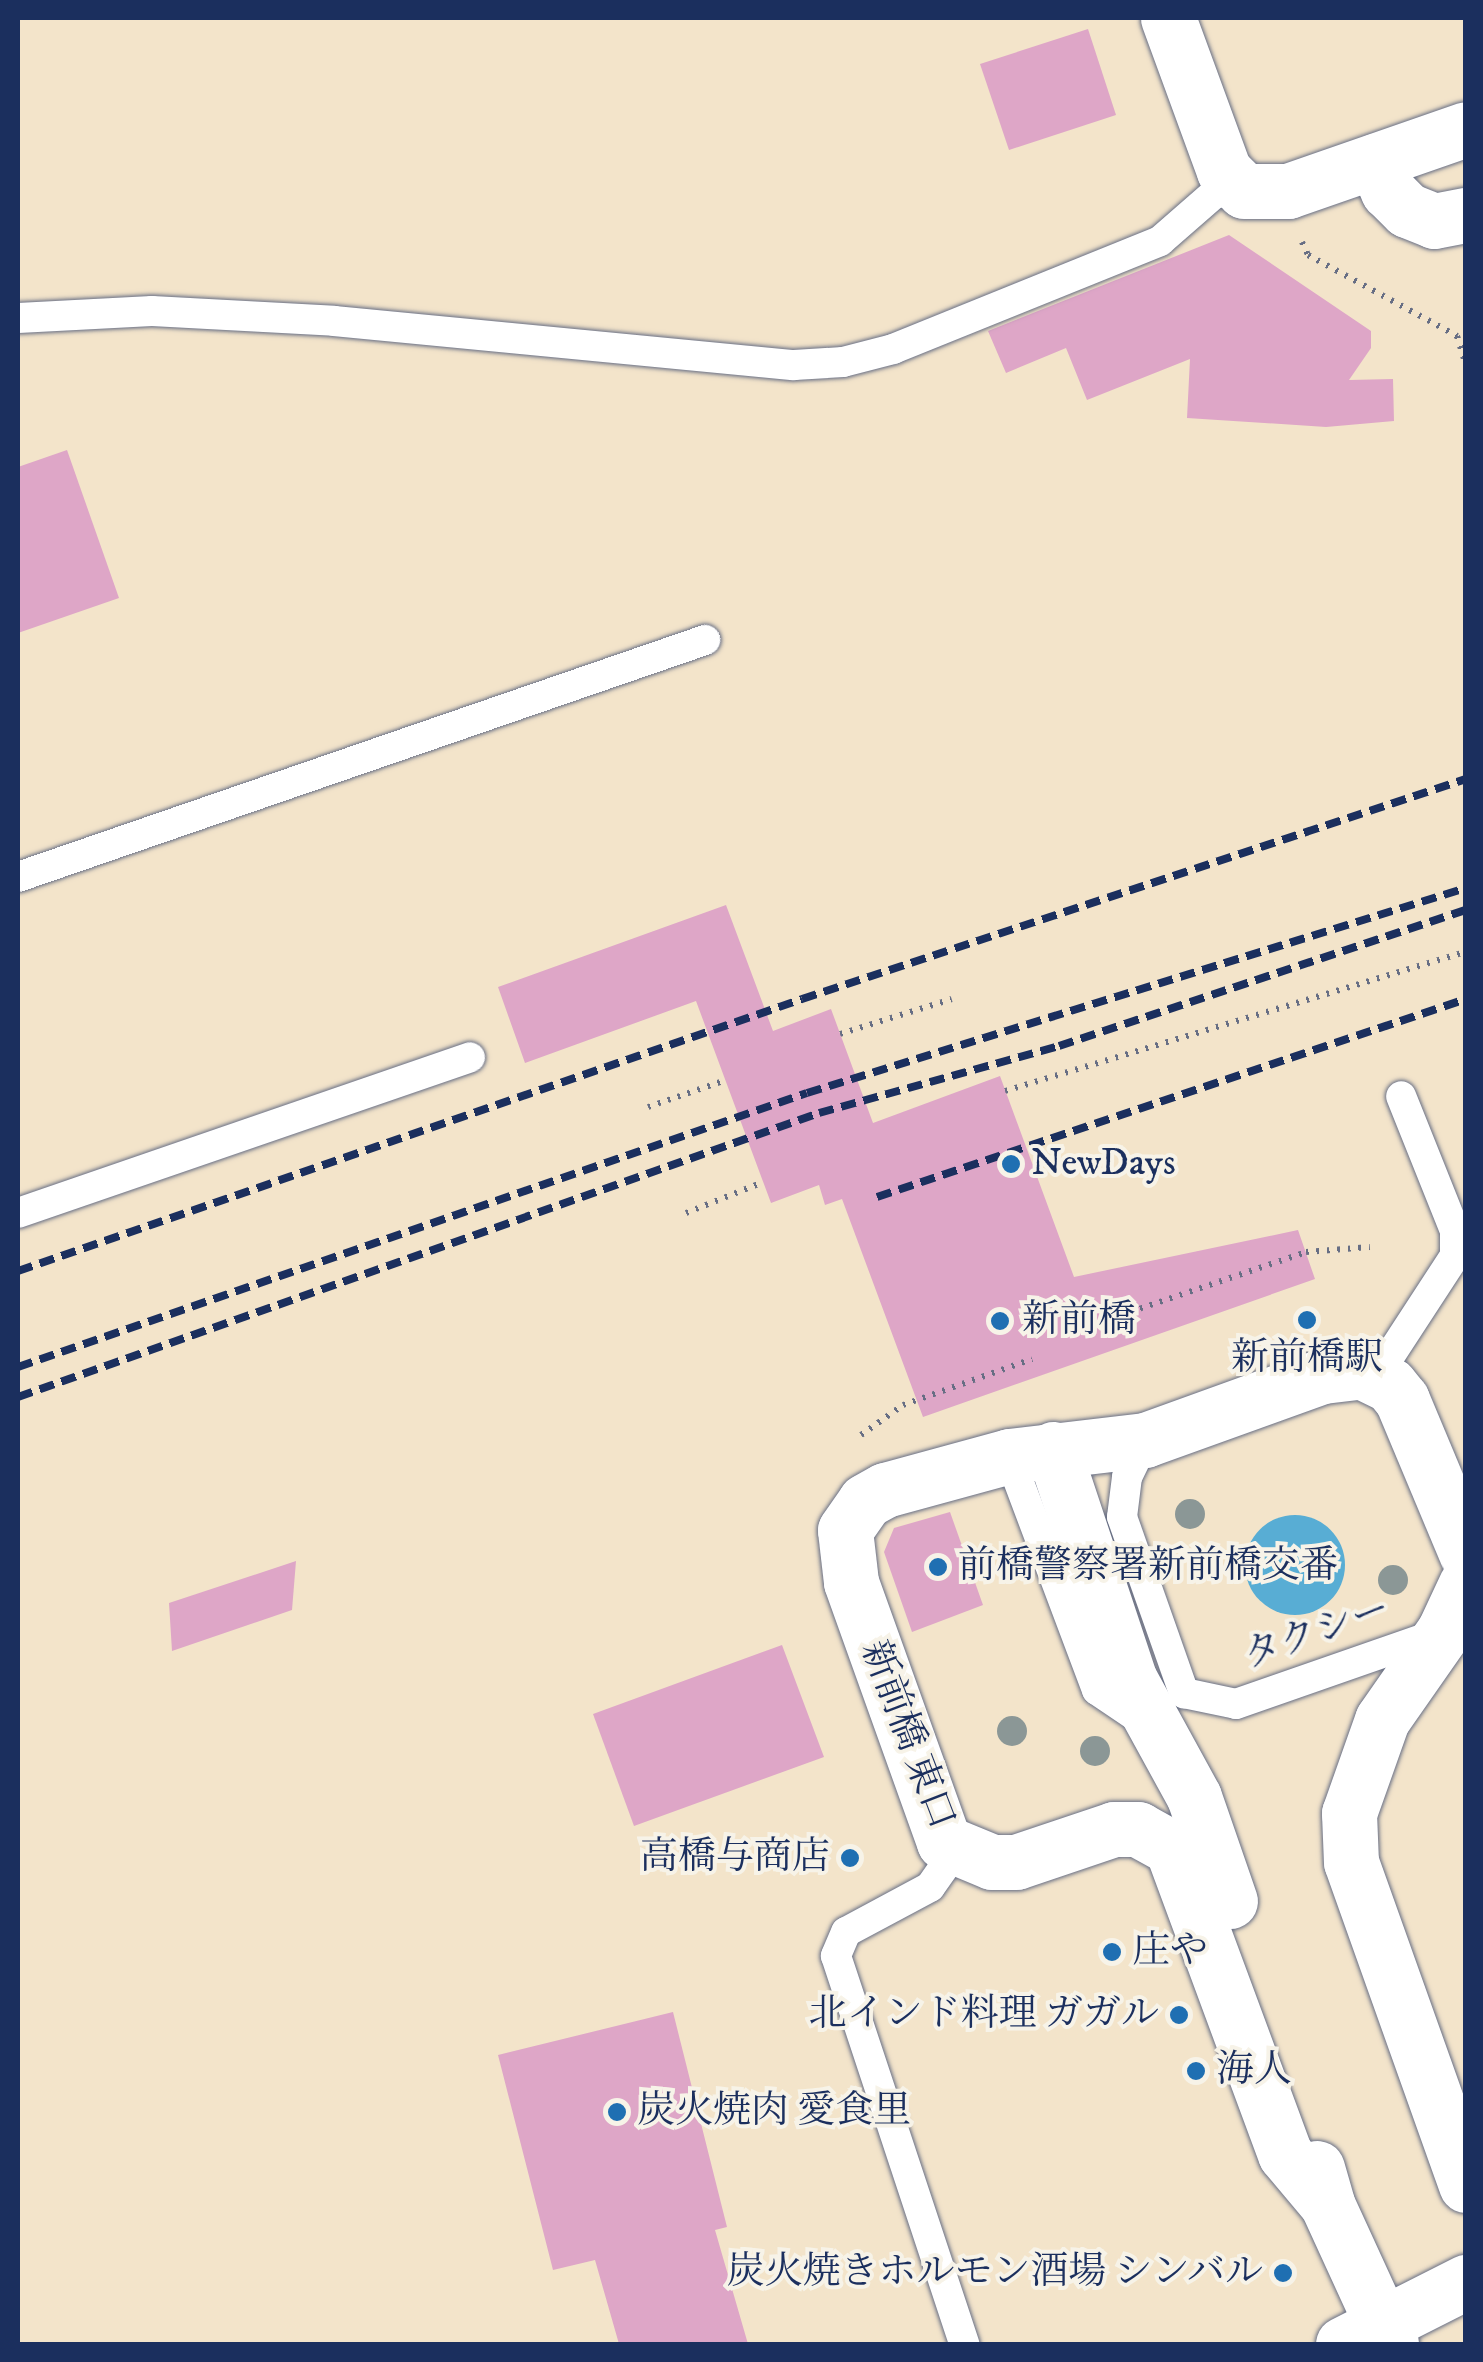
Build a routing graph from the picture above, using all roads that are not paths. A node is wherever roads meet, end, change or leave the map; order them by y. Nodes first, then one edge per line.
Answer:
1 (1168, 18) edge
2 (1466, 129) edge
3 (1375, 162) junction
4 (1244, 190) junction
5 (1466, 216) edge
6 (18, 318) edge
7 (704, 640) dead end
8 (18, 877) edge
9 (470, 1057) dead end
10 (1401, 1096) dead end
11 (18, 1213) edge
12 (1376, 1377) junction
13 (1145, 1440) junction
14 (1031, 1453) junction
15 (1466, 1553) edge
16 (1458, 1615) edge
17 (956, 1850) junction
18 (1466, 2185) edge
19 (1327, 2204) junction
20 (1466, 2282) edge
21 (1373, 2338) edge
22 (964, 2344) edge

1 - 4 main road
2 - 3 main road
3 - 4 main road
3 - 5 main road
4 - 6 lane
7 - 8 lane
9 - 11 lane
10 - 12 lane
12 - 13 main road, 新前橋 東口
12 - 15 main road
13 - 14 main road, 新前橋 東口
13 - 16 lane, タクシー
14 - 17 main road, 新前橋 東口
14 - 19 main road, 新前橋 東口
16 - 18 main road
17 - 19 main road, 新前橋 東口
17 - 22 lane
19 - 21 main road, 新前橋 東口
20 - 21 main road

